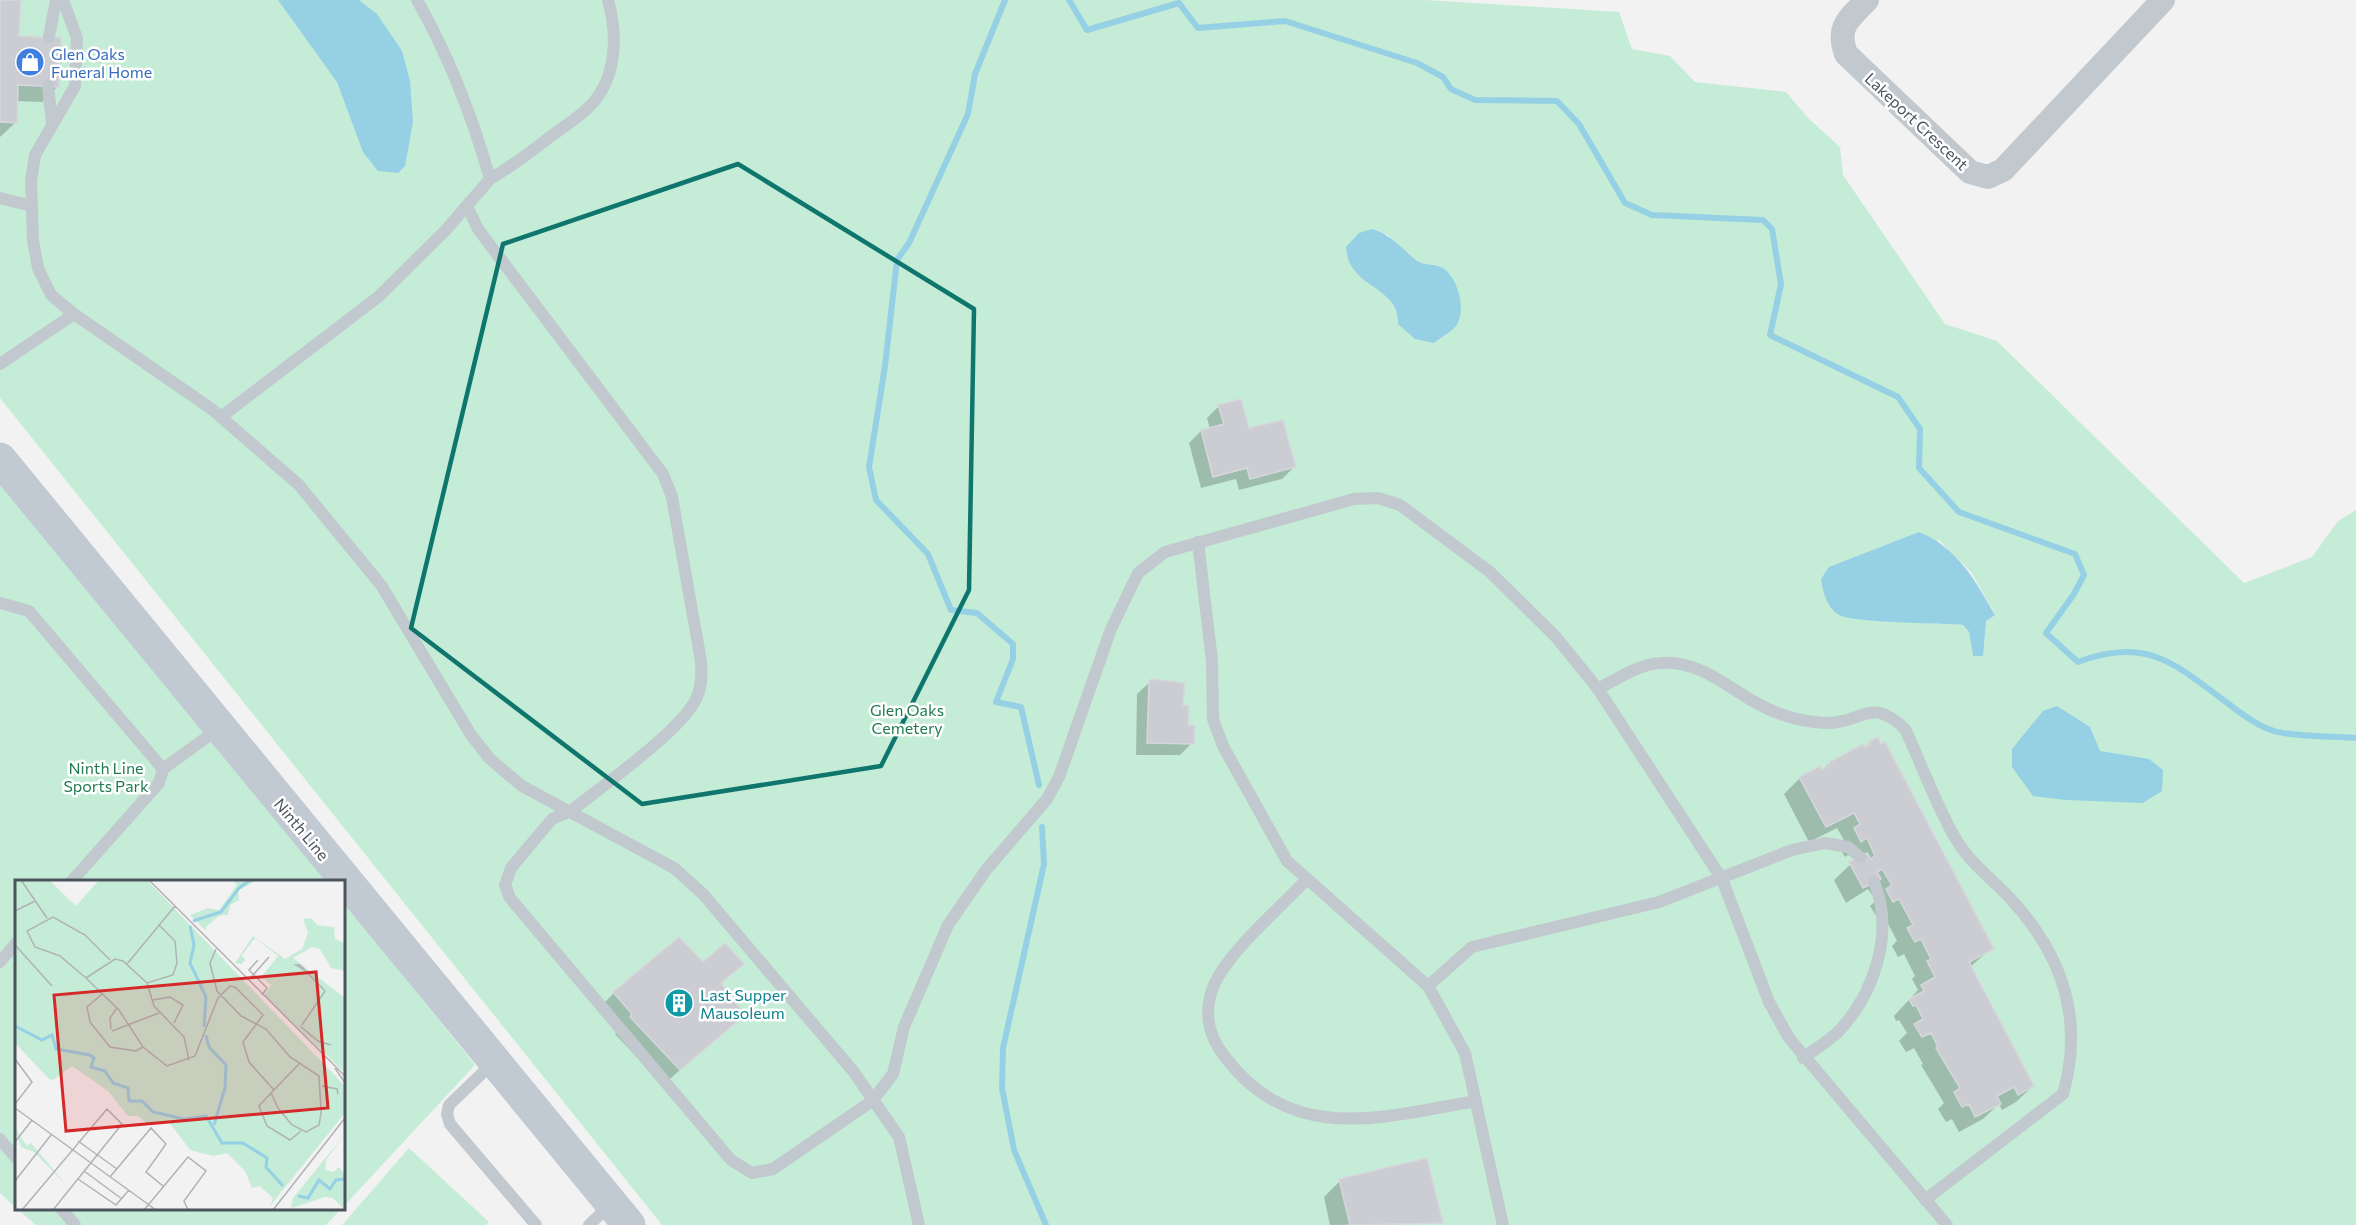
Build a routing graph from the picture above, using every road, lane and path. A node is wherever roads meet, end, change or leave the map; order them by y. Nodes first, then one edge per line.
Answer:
1 (56, 0) edge
2 (63, 0) edge
3 (417, 0) edge
4 (608, 0) edge
5 (1867, 0) edge
6 (2163, 0) edge
7 (49, 37) dead end
8 (48, 86) dead end
9 (52, 123) junction
10 (490, 179) junction
11 (0, 198) edge
12 (32, 206) junction
13 (467, 206) junction
14 (74, 314) junction
15 (0, 364) edge
16 (221, 417) junction
17 (0, 459) edge
18 (1198, 542) junction
19 (0, 603) edge
20 (1598, 689) junction
21 (219, 728) junction
22 (163, 769) junction
23 (569, 812) junction
24 (1860, 857) dead end
25 (1307, 879) junction
26 (1722, 879) junction
27 (73, 880) edge
28 (345, 880) edge
29 (345, 881) edge
30 (1874, 882) dead end
31 (15, 945) edge
32 (0, 962) edge
33 (1428, 986) junction
34 (1803, 1058) junction
35 (494, 1061) junction
36 (872, 1101) junction
37 (1476, 1101) junction
38 (0, 1139) edge
39 (15, 1157) edge
40 (1925, 1200) junction
41 (62, 1210) edge
42 (610, 1218) edge
43 (75, 1225) edge
44 (536, 1225) edge
45 (919, 1225) edge
46 (1503, 1225) edge
47 (1947, 1225) edge

1 - 7 lane
2 - 9 lane
3 - 10 lane
4 - 10 lane
5 - 6 street, Lakeport Crescent
8 - 9 lane
9 - 12 lane
10 - 13 lane
11 - 12 lane
12 - 14 lane
13 - 16 lane
13 - 23 lane
14 - 15 lane
14 - 16 lane
16 - 23 lane
17 - 21 main road, Ninth Line
18 - 20 lane
18 - 25 lane
18 - 36 lane
19 - 22 lane
20 - 26 lane
20 - 40 lane
21 - 22 lane
21 - 28 main road, Ninth Line
22 - 27 lane
23 - 36 lane
23 - 36 lane
24 - 26 lane
25 - 33 lane
25 - 37 lane
26 - 33 lane
26 - 34 lane
29 - 35 main road, Ninth Line
30 - 34 lane
31 - 32 lane
33 - 37 lane
34 - 40 lane
35 - 42 main road, Ninth Line
35 - 44 lane
36 - 45 lane
37 - 46 lane
38 - 39 lane
40 - 47 lane
41 - 43 lane

